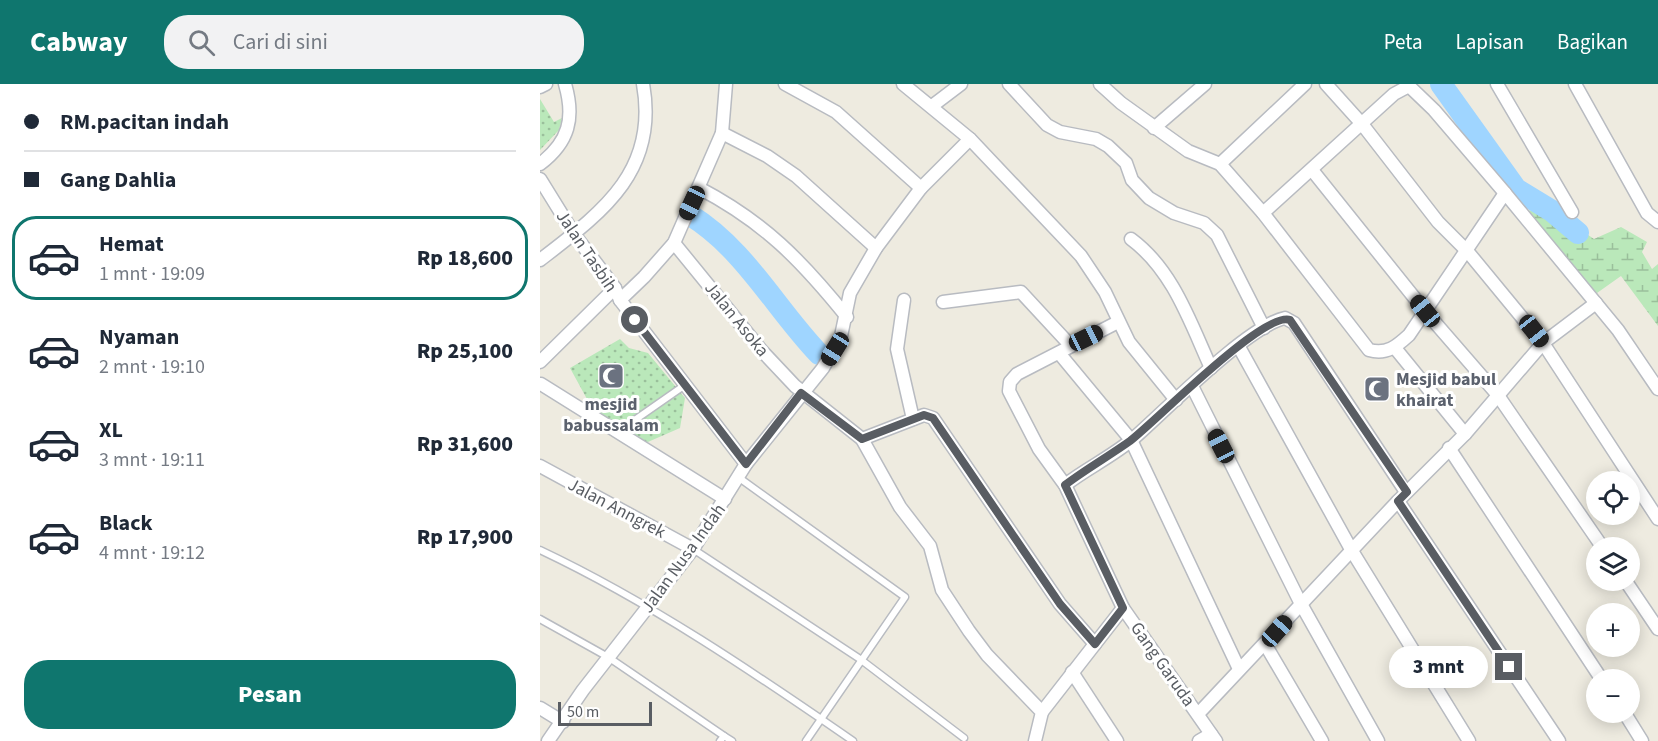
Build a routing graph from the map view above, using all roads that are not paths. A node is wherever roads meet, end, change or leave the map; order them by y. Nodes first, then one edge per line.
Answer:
1 (546, 84) edge
2 (565, 84) edge
3 (643, 84) edge
4 (726, 84) edge
5 (784, 84) edge
6 (903, 84) edge
7 (961, 84) edge
8 (1009, 84) edge
9 (1100, 84) edge
10 (1205, 84) edge
11 (1305, 84) edge
12 (1326, 84) edge
13 (1497, 84) edge
14 (1575, 84) edge
15 (540, 87) edge
16 (932, 106) junction
17 (1362, 124) junction
18 (1154, 128) junction
19 (722, 133) junction
20 (970, 140) junction
21 (540, 164) edge
22 (1220, 164) junction
23 (1312, 170) junction
24 (540, 179) edge
25 (699, 188) junction
26 (921, 188) junction
27 (1506, 194) junction
28 (1572, 212) dead end
29 (1263, 213) junction
30 (1658, 222) edge
31 (574, 234) junction
32 (1131, 239) dead end
33 (674, 243) junction
34 (876, 248) junction
35 (1468, 252) junction
36 (540, 260) edge
37 (617, 294) junction
38 (904, 300) dead end
39 (943, 302) dead end
40 (1596, 303) junction
41 (1425, 311) junction
42 (847, 317) junction
43 (1118, 322) junction
44 (1264, 328) junction
45 (1543, 343) junction
46 (1070, 345) junction
47 (1239, 347) junction
48 (1395, 348) junction
49 (1059, 353) junction
50 (540, 362) edge
51 (1211, 368) junction
52 (541, 384) edge
53 (685, 385) junction
54 (1191, 386) junction
55 (1658, 389) edge
56 (801, 393) junction
57 (1497, 394) junction
58 (1176, 400) junction
59 (913, 419) junction
60 (619, 431) junction
61 (1465, 434) junction
62 (862, 439) junction
63 (1131, 440) junction
64 (1449, 448) junction
65 (746, 464) junction
66 (540, 466) edge
67 (738, 477) junction
68 (1065, 485) junction
69 (1402, 497) junction
70 (725, 499) junction
71 (1658, 519) edge
72 (1595, 537) edge
73 (693, 549) junction
74 (540, 550) edge
75 (1352, 551) junction
76 (1632, 591) edge
77 (1301, 604) junction
78 (648, 607) junction
79 (1123, 608) junction
80 (540, 619) edge
81 (1658, 629) edge
82 (1095, 644) junction
83 (1265, 644) junction
84 (608, 657) junction
85 (860, 659) junction
86 (1239, 669) junction
87 (1595, 669) edge
88 (1072, 672) junction
89 (540, 708) edge
90 (1042, 712) junction
91 (1198, 714) junction
92 (821, 719) junction
93 (563, 722) junction
94 (1631, 723) edge
95 (1214, 737) edge
96 (722, 738) edge
97 (964, 738) dead end
98 (548, 741) edge
99 (732, 741) edge
100 (806, 741) edge
101 (853, 741) edge
102 (1035, 741) edge
103 (1117, 741) edge
104 (1199, 741) edge
105 (1322, 741) edge
106 (1378, 741) edge
107 (1469, 741) edge
108 (1559, 741) edge
109 (1642, 741) edge

1 - 15 street
2 - 21 street
3 - 31 street
4 - 19 street
5 - 26 street
6 - 16 street
7 - 16 street
8 - 44 street
9 - 18 street
10 - 18 street
11 - 22 street
12 - 17 street
13 - 28 street
14 - 30 street
16 - 20 street
17 - 23 street
17 - 27 street
17 - 35 street
18 - 22 street
19 - 25 street
19 - 34 street
20 - 26 street, Jalan Nusa Indah
20 - 43 street
22 - 29 street
23 - 29 street
23 - 41 street
24 - 31 street, Jalan Tasbih
25 - 33 street
25 - 42 street
26 - 34 street, Jalan Nusa Indah
27 - 35 street
27 - 40 street
29 - 48 street
31 - 36 street
31 - 37 street, Jalan Tasbih
32 - 51 street
33 - 37 street
33 - 56 street, Jalan Asoka
34 - 42 street, Jalan Nusa Indah
35 - 41 street
35 - 45 street
37 - 50 street
37 - 53 street, Jalan Tasbih
38 - 59 street
39 - 46 street
40 - 45 street
40 - 55 street
41 - 48 street
41 - 57 street
42 - 56 street, Jalan Nusa Indah
43 - 46 street
43 - 58 street
44 - 47 street
44 - 69 street
45 - 57 street
45 - 71 street
46 - 49 street
47 - 51 street
47 - 75 street
48 - 61 street
49 - 63 street
49 - 68 street, Gang Garuda
51 - 54 street
52 - 60 street
53 - 60 lane
53 - 65 street, Jalan Tasbih
54 - 58 street
54 - 77 street
56 - 62 street, Jalan Asoka
56 - 65 street, Jalan Nusa Indah
57 - 61 street
57 - 72 street
58 - 63 street
59 - 62 street
59 - 82 street
60 - 70 street
61 - 64 street
62 - 90 street
63 - 68 street
63 - 86 street
64 - 69 street
64 - 87 street
65 - 67 street, Jalan Nusa Indah
66 - 73 street, Jalan Anngrek
67 - 70 street, Jalan Nusa Indah
67 - 85 lane
68 - 79 street, Gang Garuda
69 - 75 street
69 - 108 street
70 - 73 street, Jalan Nusa Indah
73 - 78 street, Jalan Nusa Indah
73 - 85 lane
74 - 78 lane
75 - 77 street
75 - 107 street
76 - 81 street
77 - 83 street
77 - 106 street
78 - 84 street, Jalan Nusa Indah
78 - 92 lane
79 - 82 street
79 - 91 street, Gang Garuda
80 - 84 lane
82 - 88 street
83 - 86 street
83 - 105 street
84 - 93 street, Jalan Nusa Indah
84 - 96 lane
85 - 92 lane
85 - 97 lane
86 - 91 street
88 - 90 street
88 - 103 street
89 - 93 street
90 - 102 street
91 - 95 street, Gang Garuda
92 - 100 lane
92 - 101 lane
93 - 98 street, Jalan Nusa Indah
94 - 109 street
95 - 104 street
96 - 99 lane

